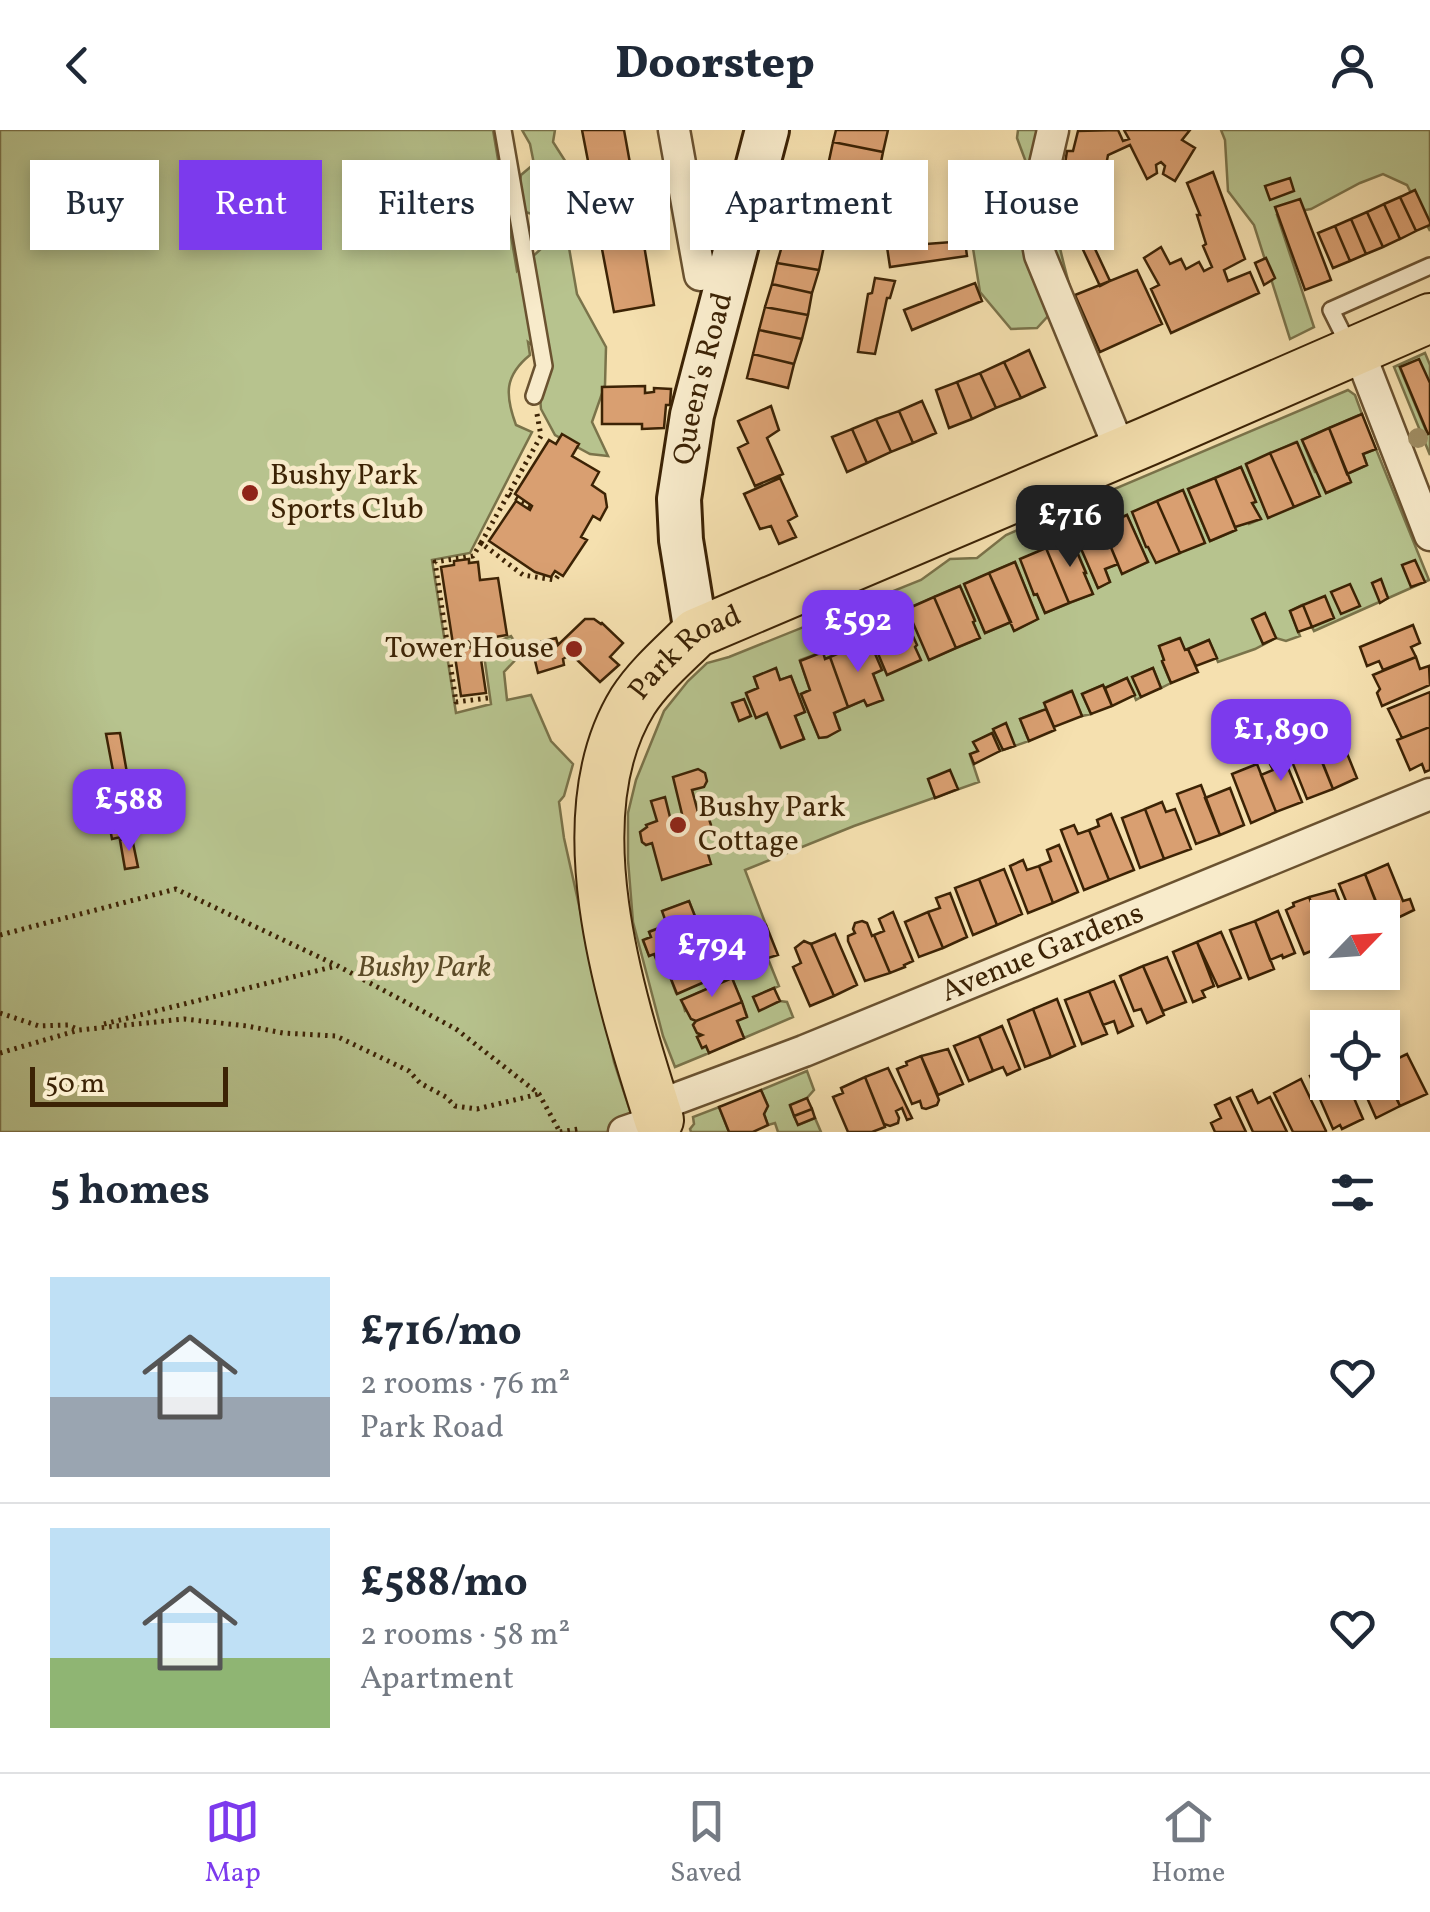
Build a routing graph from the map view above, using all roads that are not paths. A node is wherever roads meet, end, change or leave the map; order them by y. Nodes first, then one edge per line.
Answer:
1 (503, 130) edge
2 (674, 130) edge
3 (767, 130) edge
4 (1053, 130) edge
5 (1430, 266) edge
6 (700, 275) dead end
7 (1430, 318) edge
8 (1355, 350) junction
9 (534, 396) road end
10 (1121, 452) junction
11 (1430, 535) edge
12 (696, 633) junction
13 (1430, 794) edge
14 (650, 1123) edge

1 - 9 lane
2 - 6 street
3 - 12 main road, Queen's Road
4 - 10 street
5 - 8 lane
7 - 8 main road, Park Road
8 - 10 main road, Park Road
8 - 11 street
10 - 12 main road, Park Road
12 - 14 main road, Park Road
13 - 14 street, Avenue Gardens

